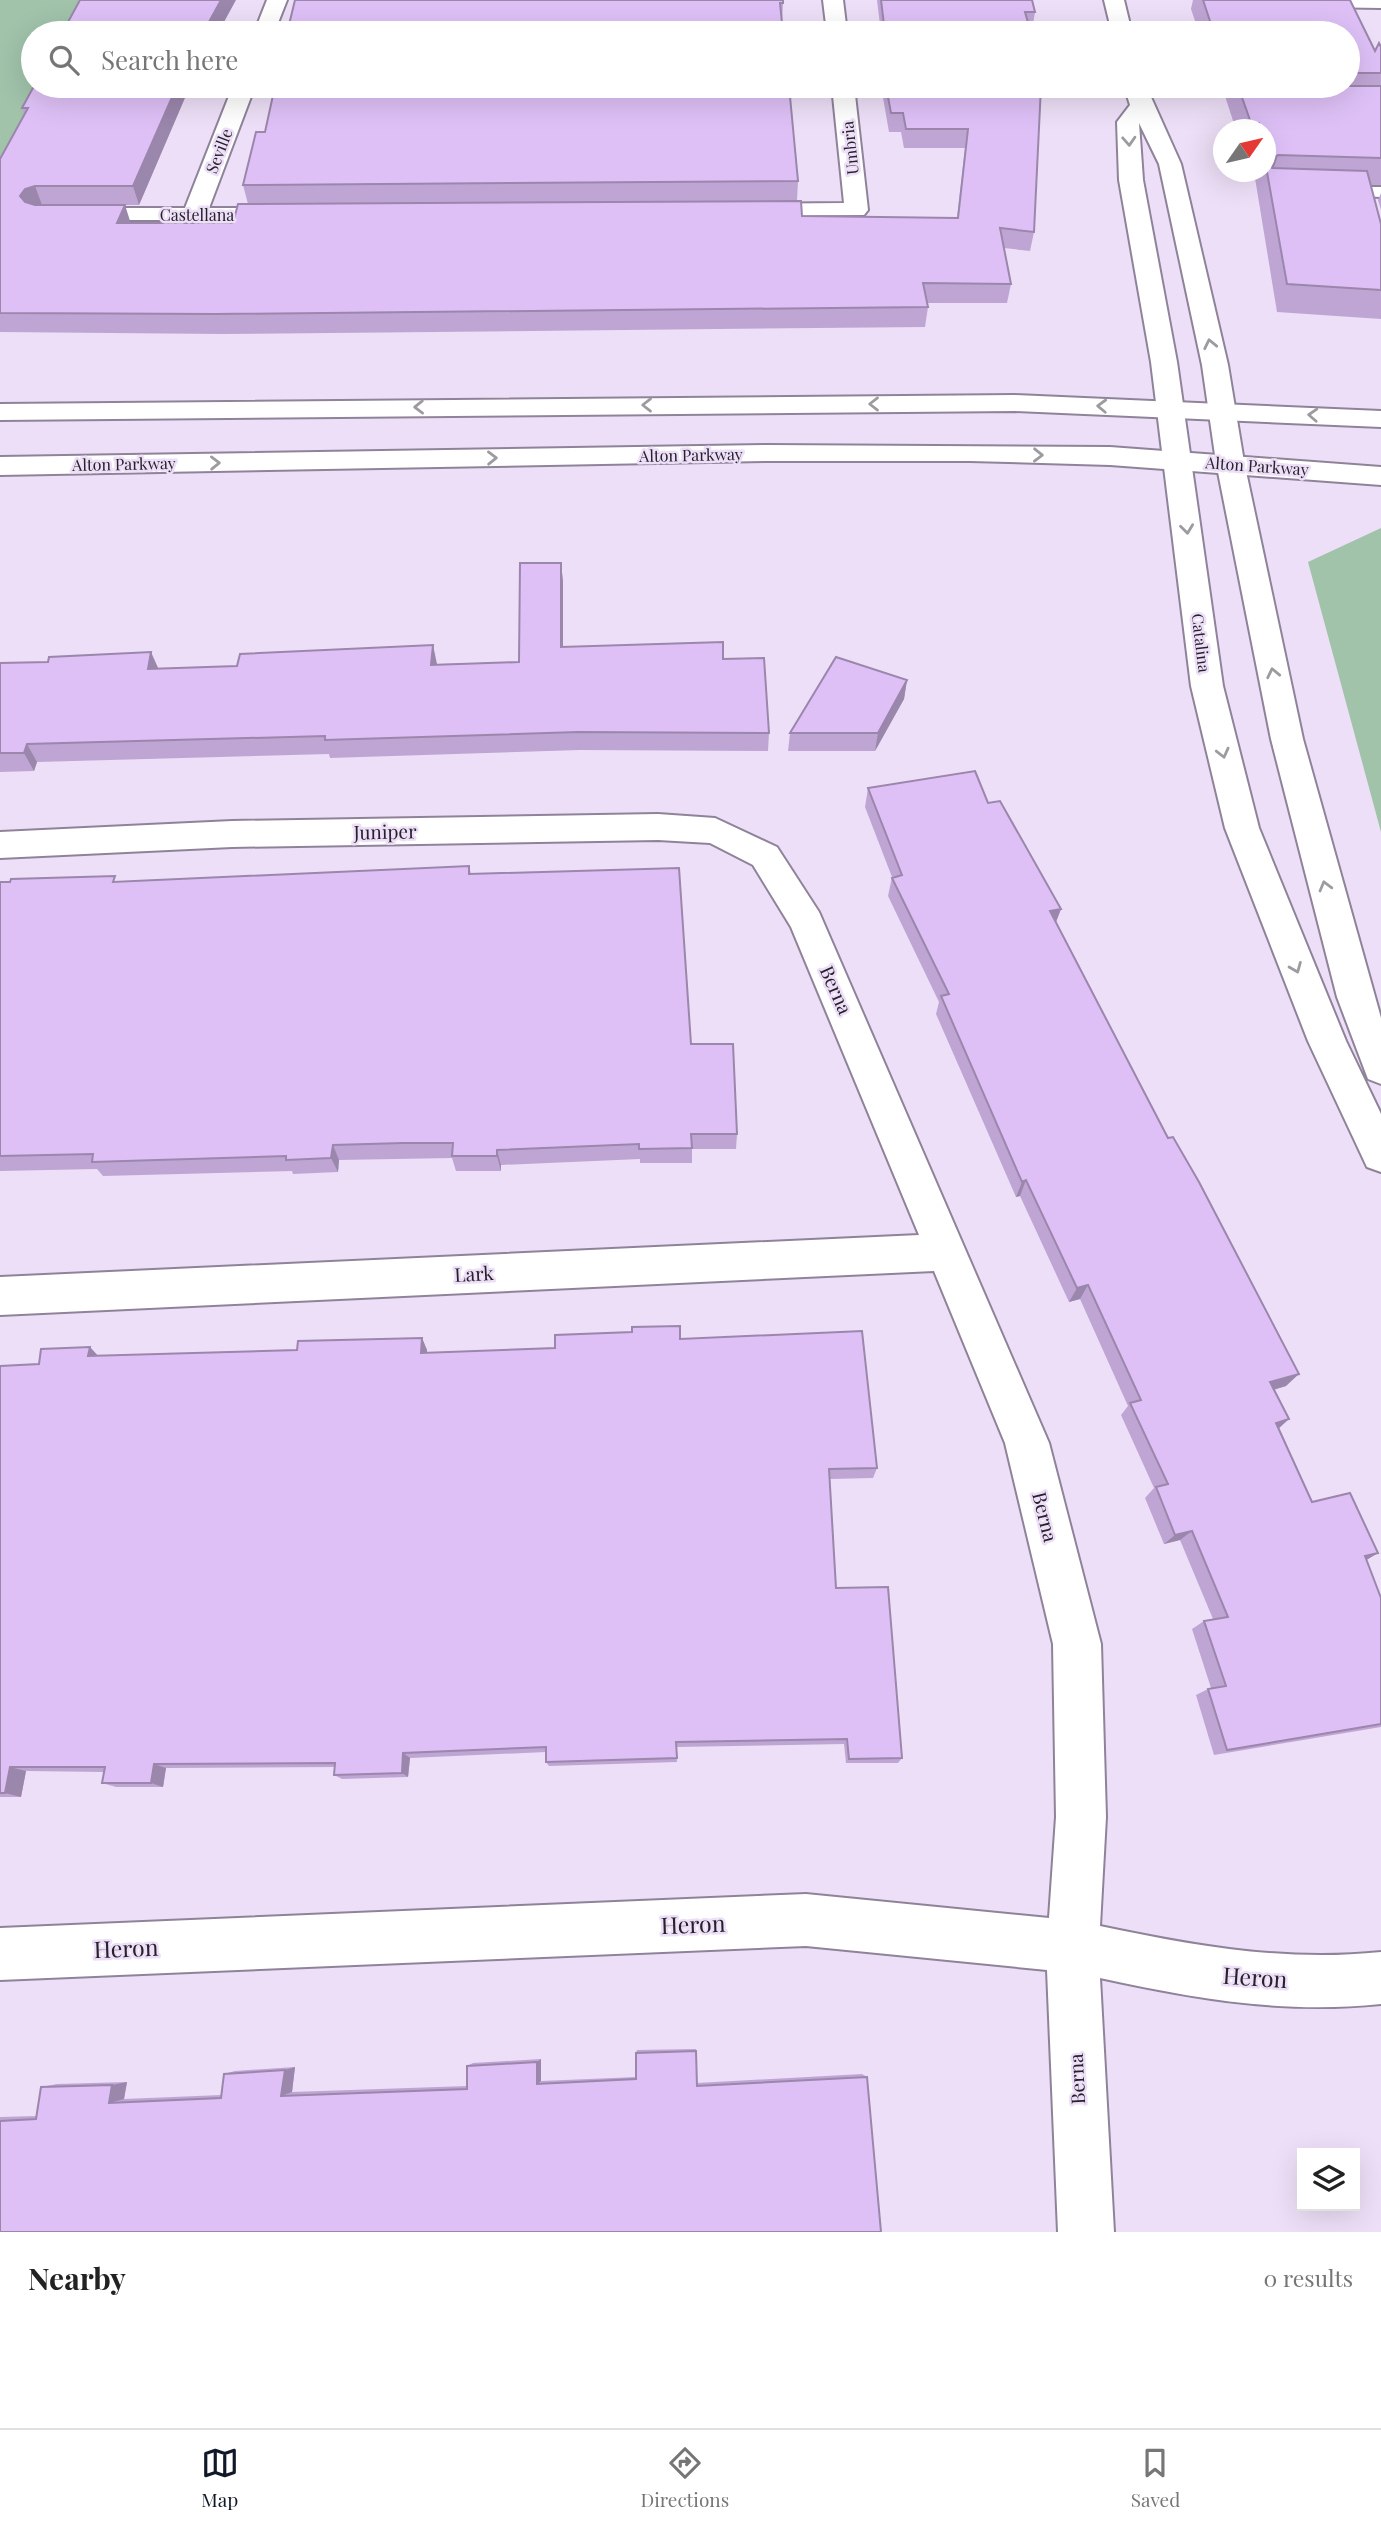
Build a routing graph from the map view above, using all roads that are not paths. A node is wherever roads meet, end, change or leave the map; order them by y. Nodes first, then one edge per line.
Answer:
1 (277, 0) edge
2 (834, 0) edge
3 (1114, 0) edge
4 (1300, 2) edge
5 (1381, 4) edge
6 (269, 21) edge
7 (836, 21) edge
8 (1119, 21) edge
9 (239, 98) edge
10 (844, 98) edge
11 (1136, 98) edge
12 (1138, 98) edge
13 (1324, 192) edge
14 (1372, 196) edge
15 (724, 211) edge
16 (56, 215) edge
17 (194, 215) junction
18 (310, 215) edge
19 (1170, 409) junction
20 (1224, 411) junction
21 (0, 412) edge
22 (1381, 419) edge
23 (1178, 461) junction
24 (1230, 462) junction
25 (0, 466) edge
26 (1381, 476) edge
27 (0, 845) edge
28 (765, 856) joint
29 (1381, 1068) edge
30 (1381, 1155) edge
31 (948, 1252) junction
32 (0, 1296) edge
33 (1073, 1946) junction
34 (0, 1954) edge
35 (1381, 1978) edge
36 (1086, 2232) edge

1 - 6 street
2 - 7 street
3 - 8 street
4 - 5 lane
9 - 17 street, Seville
10 - 15 street, Umbria
11 -> 19 street, Catalina
20 -> 12 street, Catalina
13 - 14 lane
16 - 17 street, Castellana
17 - 18 street, Castellana
19 - 20 street
19 -> 21 street
19 - 23 street, Catalina
22 -> 20 street
20 - 24 street, Catalina
23 - 24 street, Alton Parkway
25 -> 23 street, Alton Parkway
23 -> 30 street, Catalina
24 - 26 street, Alton Parkway
29 -> 24 street, Catalina
27 - 28 street, Juniper
28 - 31 street, Berna
31 - 32 street, Lark
31 - 33 street, Berna
33 - 34 street, Heron
33 - 35 street, Heron
33 - 36 street, Berna

